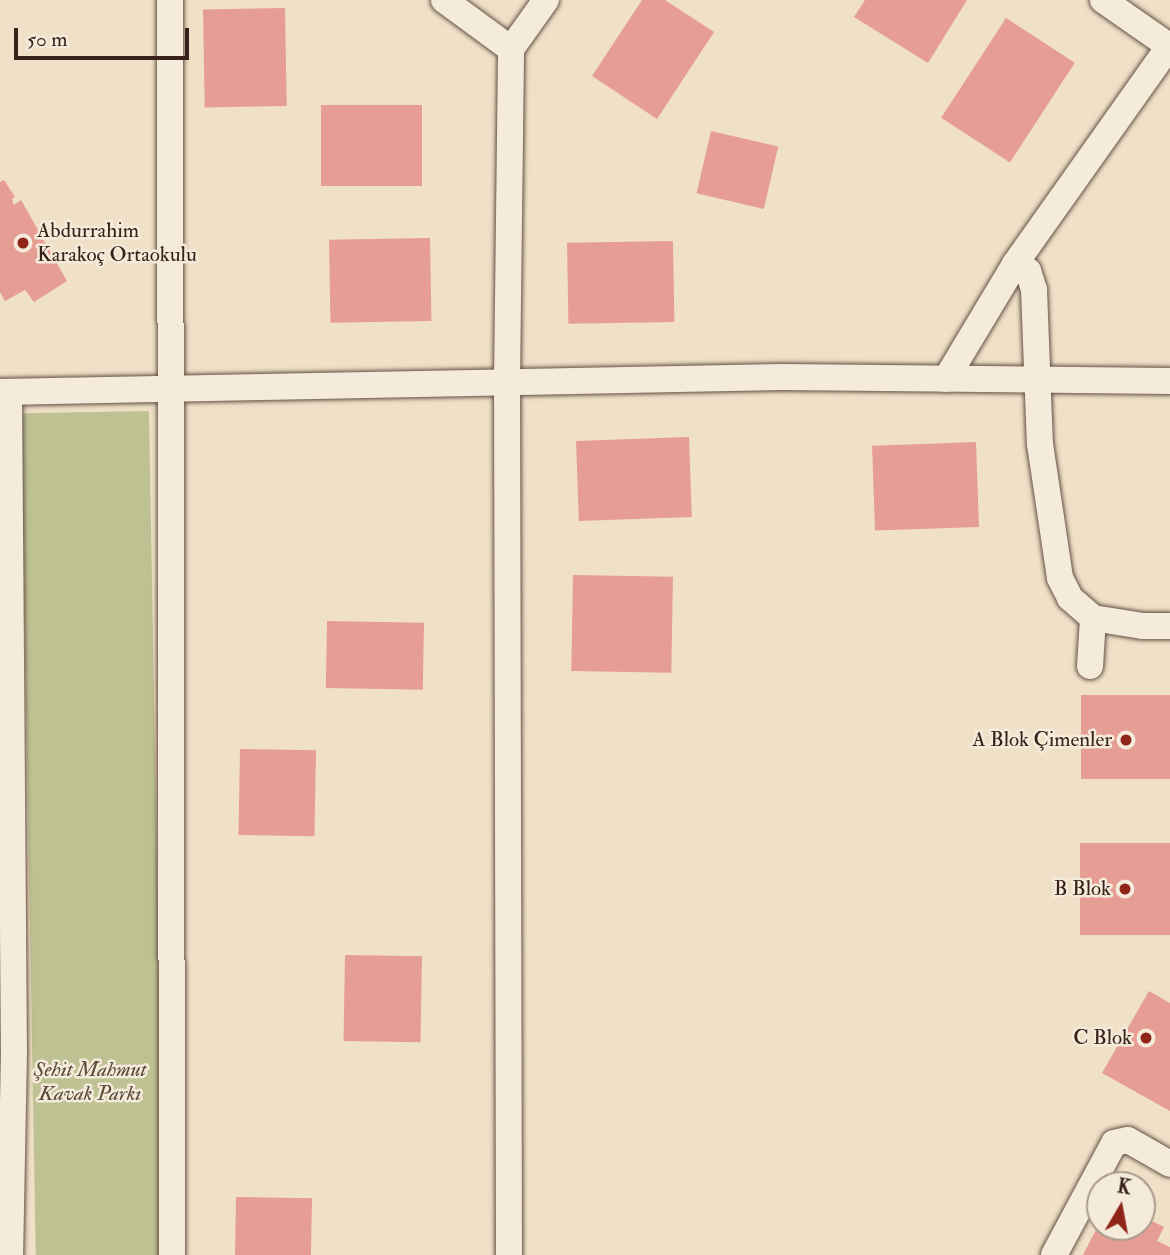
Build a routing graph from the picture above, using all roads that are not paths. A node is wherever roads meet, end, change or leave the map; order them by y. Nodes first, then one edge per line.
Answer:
1 (170, 0) edge
2 (444, 0) edge
3 (546, 0) edge
4 (1103, 0) edge
5 (1170, 45) edge
6 (511, 48) junction
7 (1015, 264) junction
8 (946, 379) junction
9 (1170, 381) edge
10 (507, 382) junction
11 (1036, 382) junction
12 (170, 387) junction
13 (5, 392) edge
14 (1093, 618) junction
15 (5, 619) edge
16 (1170, 626) edge
17 (1090, 666) dead end
18 (1170, 1164) edge
19 (5, 1227) edge
20 (10, 1255) edge
21 (172, 1255) edge
22 (509, 1255) edge
23 (1054, 1255) edge

1 - 12 street
2 - 6 street
3 - 6 street
4 - 5 street
5 - 7 street
6 - 10 street
7 - 8 street
7 - 11 street
8 - 10 street
8 - 11 street
9 - 11 street
10 - 12 street
10 - 22 street
11 - 14 street
12 - 13 street
12 - 21 street
13 - 15 street
14 - 16 street
14 - 17 street
15 - 19 street
18 - 23 street
19 - 20 street

